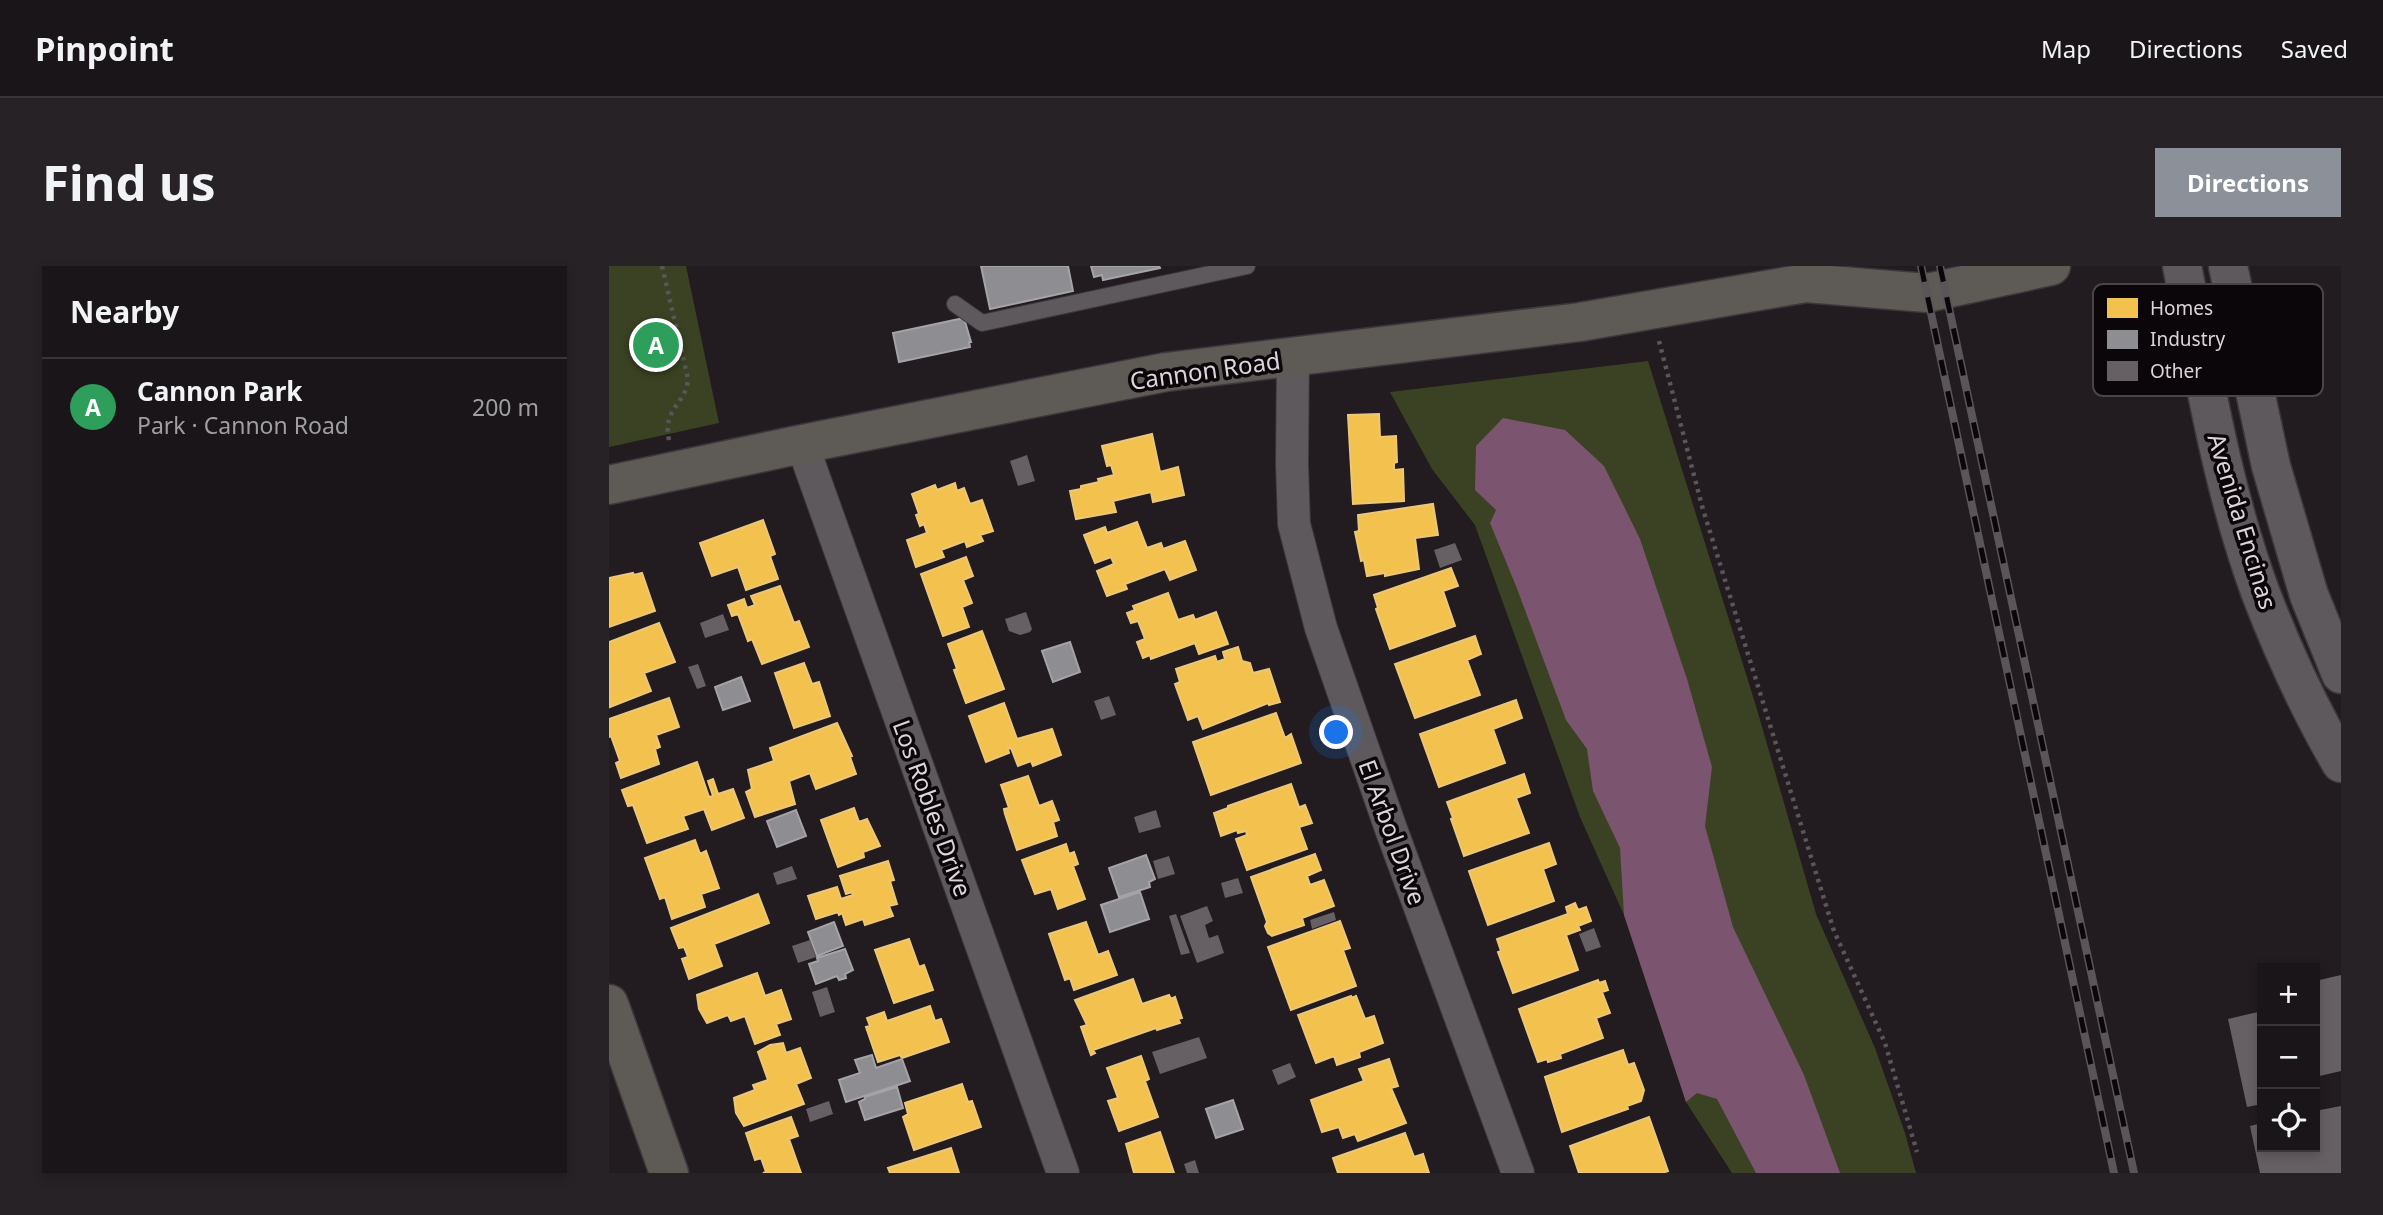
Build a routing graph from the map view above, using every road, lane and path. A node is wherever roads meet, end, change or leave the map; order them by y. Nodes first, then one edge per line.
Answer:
1 (662, 266) edge
2 (1247, 266) edge
3 (1842, 266) edge
4 (2051, 266) edge
5 (2182, 266) edge
6 (2228, 266) edge
7 (1204, 271) edge
8 (1802, 275) edge
9 (2186, 284) edge
10 (2232, 284) edge
11 (955, 304) dead end
12 (1651, 309) junction
13 (1293, 358) junction
14 (2208, 396) edge
15 (2256, 396) edge
16 (669, 440) dead end
17 (802, 444) junction
18 (609, 485) edge
19 (2341, 674) edge
20 (2341, 763) edge
21 (609, 1004) edge
22 (1917, 1152) dead end
23 (669, 1173) edge
24 (1063, 1173) edge
25 (1518, 1173) edge

1 - 16 path
2 - 7 lane
3 - 8 main road, Cannon Road
4 - 8 main road, Cannon Road
5 - 9 street, Avenida Encinas
6 - 10 street, Avenida Encinas
7 - 11 lane
8 - 12 main road, Cannon Road
12 - 13 main road, Cannon Road
12 - 22 path
13 - 17 main road, Cannon Road
13 - 25 street, El Arbol Drive
14 - 20 street, Avenida Encinas
15 - 19 street, Avenida Encinas
17 - 18 main road, Cannon Road
17 - 24 street, Los Robles Drive
21 - 23 main road

